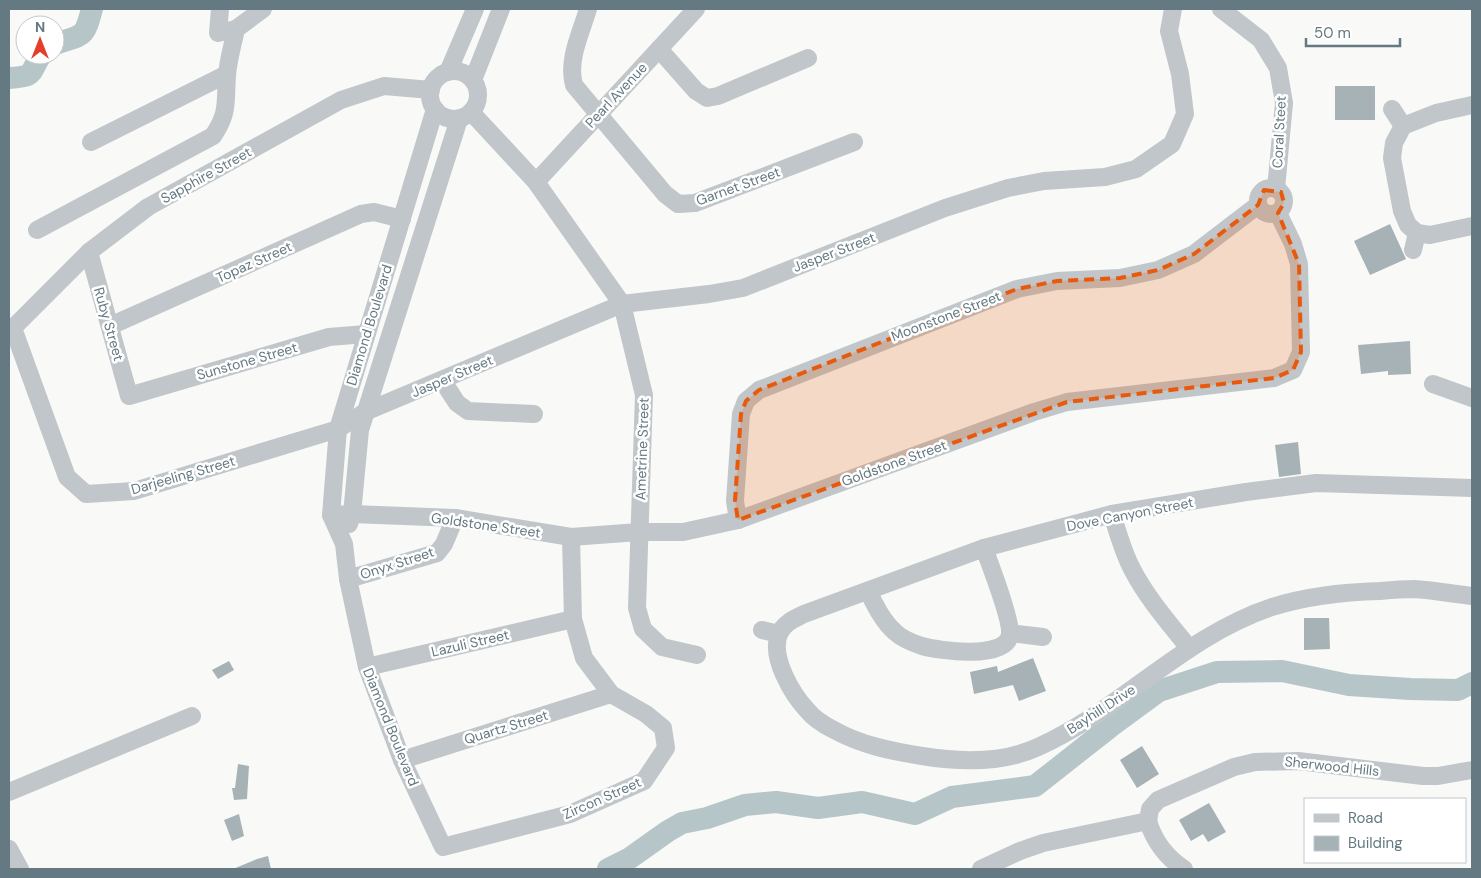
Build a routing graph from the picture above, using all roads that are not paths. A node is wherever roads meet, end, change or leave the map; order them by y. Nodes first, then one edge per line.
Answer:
1 (220, 9) edge
2 (475, 9) edge
3 (501, 9) edge
4 (588, 9) edge
5 (696, 9) edge
6 (1173, 9) edge
7 (1221, 9) edge
8 (258, 11) edge
9 (236, 29) junction
10 (658, 49) junction
11 (808, 58) dead end
12 (448, 72) junction
13 (227, 74) junction
14 (473, 80) junction
15 (431, 90) junction
16 (1472, 105) edge
17 (435, 109) junction
18 (1392, 109) dead end
19 (598, 114) junction
20 (465, 116) junction
21 (1403, 126) junction
22 (91, 142) dead end
23 (854, 142) dead end
24 (536, 182) junction
25 (1276, 189) junction
26 (1258, 205) junction
27 (1278, 213) junction
28 (402, 219) junction
29 (1472, 226) edge
30 (37, 230) dead end
31 (89, 252) junction
32 (622, 304) junction
33 (110, 326) junction
34 (13, 328) joint
35 (366, 334) junction
36 (442, 380) junction
37 (1433, 384) dead end
38 (129, 396) joint
39 (1472, 398) edge
40 (365, 412) junction
41 (534, 414) dead end
42 (338, 429) junction
43 (1472, 488) edge
44 (352, 514) junction
45 (1112, 514) junction
46 (331, 515) junction
47 (455, 518) junction
48 (738, 520) junction
49 (639, 532) junction
50 (571, 537) junction
51 (344, 544) junction
52 (984, 548) junction
53 (348, 579) junction
54 (868, 591) junction
55 (1472, 596) edge
56 (573, 618) junction
57 (762, 630) dead end
58 (1010, 633) junction
59 (779, 634) junction
60 (1043, 638) dead end
61 (1189, 648) junction
62 (697, 655) dead end
63 (367, 667) junction
64 (611, 694) junction
65 (192, 716) dead end
66 (402, 760) junction
67 (1472, 770) edge
68 (9, 792) edge
69 (1148, 821) junction
70 (443, 847) joint
71 (9, 849) edge
72 (20, 869) edge
73 (981, 869) edge
74 (1184, 869) edge

1 - 9 street
2 - 12 street
3 - 14 street
4 - 19 street
5 - 10 street, Pearl Avenue
6 - 32 street, Jasper Street
7 - 25 street, Coral Steet
8 - 9 street
9 - 13 street
10 - 11 street
10 - 19 street, Pearl Avenue
12 - 14 street
12 - 15 street
13 - 22 street
13 - 30 street
14 - 20 street
15 - 17 street
15 - 31 street, Sapphire Street
16 - 21 street
17 - 20 street
17 - 28 street, Diamond Boulevard
18 - 21 street
19 - 23 street, Garnet Street
19 - 24 street, Pearl Avenue
20 - 24 street, Ametrine Street
20 - 40 street, Diamond Boulevard
21 - 29 street
24 - 32 street, Ametrine Street
25 - 26 street
25 - 27 street
26 - 27 street
26 - 48 street, Moonstone Street
27 - 48 street, Goldstone Street
28 - 33 street, Topaz Street
28 - 35 street, Diamond Boulevard
31 - 33 street, Ruby Street
31 - 34 street, Sapphire Street
32 - 36 street, Jasper Street
32 - 49 street, Ametrine Street
33 - 38 street, Ruby Street
34 - 42 street, Darjeeling Street
35 - 38 street, Sunstone Street
35 - 42 street, Diamond Boulevard
36 - 40 street, Jasper Street
36 - 41 street
37 - 39 street
40 - 42 street, Darjeeling Street
40 - 44 street, Diamond Boulevard
42 - 46 street, Diamond Boulevard
43 - 45 street, Dove Canyon Street
44 - 46 street, Goldstone Street
44 - 47 street, Goldstone Street
44 - 51 street, Diamond Boulevard
45 - 52 street, Dove Canyon Street
45 - 61 street
46 - 51 street, Diamond Boulevard
47 - 50 street, Goldstone Street
47 - 53 street, Onyx Street
48 - 49 street, Goldstone Street
49 - 50 street, Goldstone Street
49 - 62 street, Ametrine Street
50 - 56 street
51 - 53 street, Diamond Boulevard
52 - 54 street, Dove Canyon Street
52 - 58 street
53 - 63 street, Diamond Boulevard
54 - 58 street
54 - 59 street, Dove Canyon Street
55 - 61 street, Bayhill Drive
56 - 63 street, Lazuli Street
56 - 64 street
57 - 59 street
58 - 60 street
59 - 61 street, Bayhill Drive
63 - 66 street, Diamond Boulevard
64 - 66 street, Quartz Street
64 - 70 street, Zircon Street
65 - 68 street
66 - 70 street, Diamond Boulevard
67 - 69 street, Sherwood Hills
69 - 73 street
69 - 74 street
71 - 72 street

